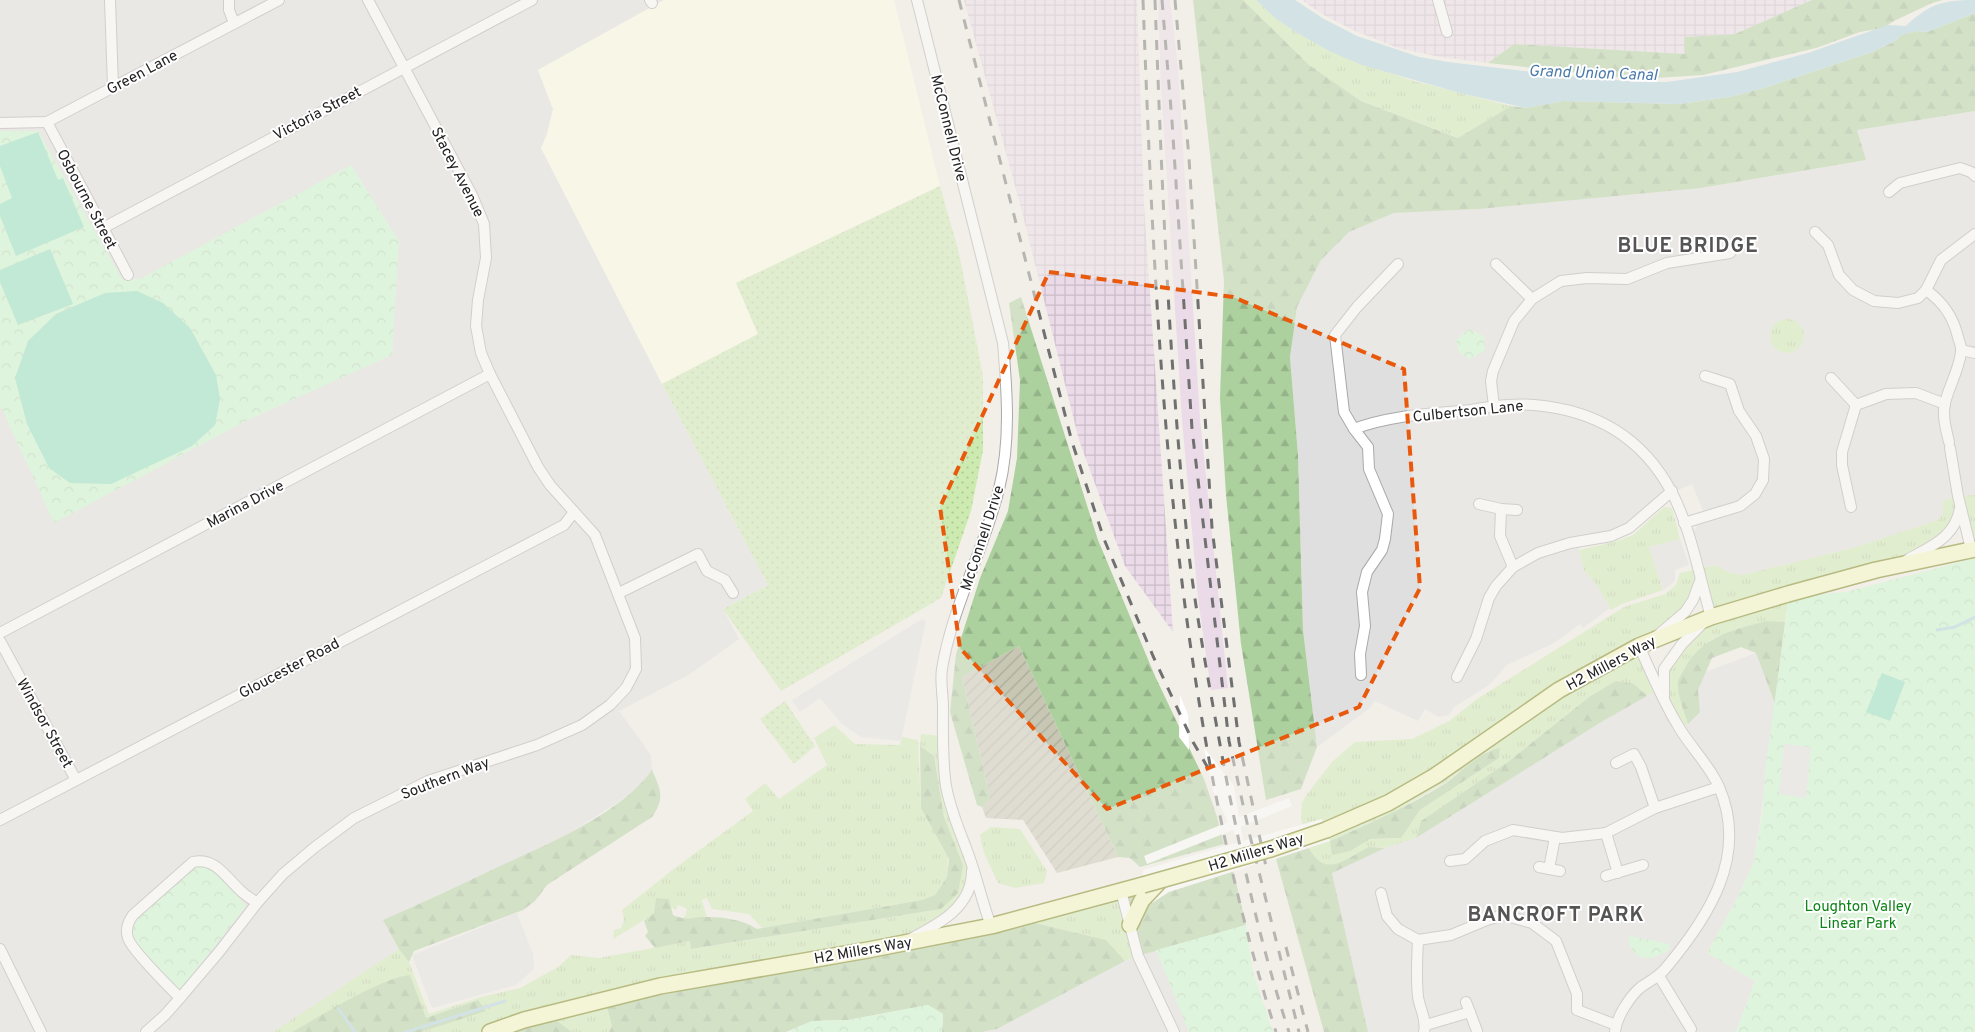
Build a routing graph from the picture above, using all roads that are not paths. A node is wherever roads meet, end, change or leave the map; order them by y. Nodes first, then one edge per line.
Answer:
1 (110, 0) edge
2 (230, 0) edge
3 (279, 0) edge
4 (368, 0) edge
5 (532, 0) edge
6 (917, 0) edge
7 (1438, 0) edge
8 (234, 23) junction
9 (1447, 32) dead end
10 (404, 68) junction
11 (113, 86) junction
12 (46, 122) junction
13 (0, 123) edge
14 (1975, 176) edge
15 (1889, 192) dead end
16 (102, 228) junction
17 (1815, 232) dead end
18 (1975, 234) edge
19 (1730, 254) dead end
20 (1398, 264) dead end
21 (1496, 264) dead end
22 (128, 275) dead end
23 (1926, 290) junction
24 (1532, 298) junction
25 (1961, 350) junction
26 (1975, 353) edge
27 (490, 374) junction
28 (1704, 376) dead end
29 (1831, 378) dead end
30 (1945, 404) junction
31 (1856, 405) junction
32 (1494, 406) junction
33 (1354, 429) junction
34 (1672, 491) junction
35 (1478, 504) dead end
36 (1960, 505) junction
37 (1851, 507) dead end
38 (1501, 509) junction
39 (1517, 510) dead end
40 (574, 512) junction
41 (1684, 523) junction
42 (1973, 549) edge
43 (1900, 565) junction
44 (1513, 568) junction
45 (1700, 580) junction
46 (618, 593) junction
47 (733, 593) dead end
48 (1710, 618) junction
49 (0, 633) edge
50 (0, 641) edge
51 (1646, 643) junction
52 (1361, 675) dead end
53 (1457, 677) dead end
54 (1664, 698) junction
55 (1616, 763) dead end
56 (76, 780) junction
57 (1719, 787) junction
58 (1655, 808) junction
59 (0, 820) edge
60 (1606, 833) junction
61 (1555, 837) junction
62 (1450, 861) dead end
63 (972, 863) junction
64 (1643, 865) dead end
65 (1560, 871) dead end
66 (1618, 873) junction
67 (1606, 876) dead end
68 (1162, 880) junction
69 (1121, 891) junction
70 (1381, 892) dead end
71 (257, 903) junction
72 (1130, 924) junction
73 (992, 926) junction
74 (1418, 940) junction
75 (900, 944) junction
76 (0, 949) edge
77 (1659, 976) junction
78 (180, 998) junction
79 (1466, 1002) dead end
80 (1470, 1012) junction
81 (1425, 1029) edge
82 (1615, 1029) edge
83 (1691, 1029) dead end
84 (1171, 1031) edge
85 (1477, 1031) dead end
86 (41, 1032) edge
87 (146, 1032) edge
88 (490, 1032) edge

1 - 11 street
2 - 8 street
3 - 8 street, Green Lane
4 - 10 street, Stacey Avenue
5 - 10 street, Victoria Street
6 - 63 street, McConnell Drive
7 - 9 street
8 - 11 street, Green Lane
10 - 16 street, Victoria Street
10 - 27 street, Stacey Avenue
11 - 12 street, Green Lane
12 - 13 street, Green Lane
12 - 16 street, Osbourne Street
14 - 15 street
16 - 22 street, Osbourne Street
17 - 23 street
18 - 23 street
19 - 24 street
20 - 33 street
21 - 24 street
23 - 25 street
24 - 32 street
25 - 26 street
25 - 30 street
27 - 40 street, Stacey Avenue
27 - 49 street, Marina Drive
28 - 41 street
29 - 31 street
30 - 31 street
30 - 36 street
31 - 37 street
32 - 33 street, Culbertson Lane
32 - 34 street, Culbertson Lane
33 - 52 street
34 - 41 street, Culbertson Lane
34 - 44 street
35 - 38 street
36 - 42 street
36 - 43 street
38 - 39 street
38 - 44 street
40 - 46 street, Southern Way
40 - 56 street, Gloucester Road
41 - 45 street, Culbertson Lane
42 - 43 street, H2 Millers Way
43 - 48 street, H2 Millers Way
44 - 53 street
45 - 48 street, Culbertson Lane
45 - 51 street
46 - 47 street
46 - 71 street, Southern Way
48 - 51 street, H2 Millers Way
48 - 54 street
50 - 56 street, Windsor Street
51 - 54 street
51 - 68 street, H2 Millers Way, bridge
54 - 57 street
55 - 58 street
56 - 59 street, Gloucester Road
57 - 58 street
57 - 77 street
58 - 60 street
60 - 61 street
60 - 66 street
61 - 62 street
61 - 65 street
63 - 73 street, McConnell Drive
63 - 75 street
64 - 66 street
66 - 67 street
68 - 69 street, H2 Millers Way, bridge
68 - 72 street
69 - 72 street
69 - 73 street, H2 Millers Way
70 - 74 street
71 - 78 street, Southern Way
71 - 78 street
72 - 84 street
73 - 75 street, H2 Millers Way
74 - 81 street
74 - 82 street
75 - 88 street, H2 Millers Way
76 - 86 street
77 - 82 street
77 - 83 street
78 - 87 street, Southern Way
79 - 80 street
80 - 81 street
80 - 85 street

